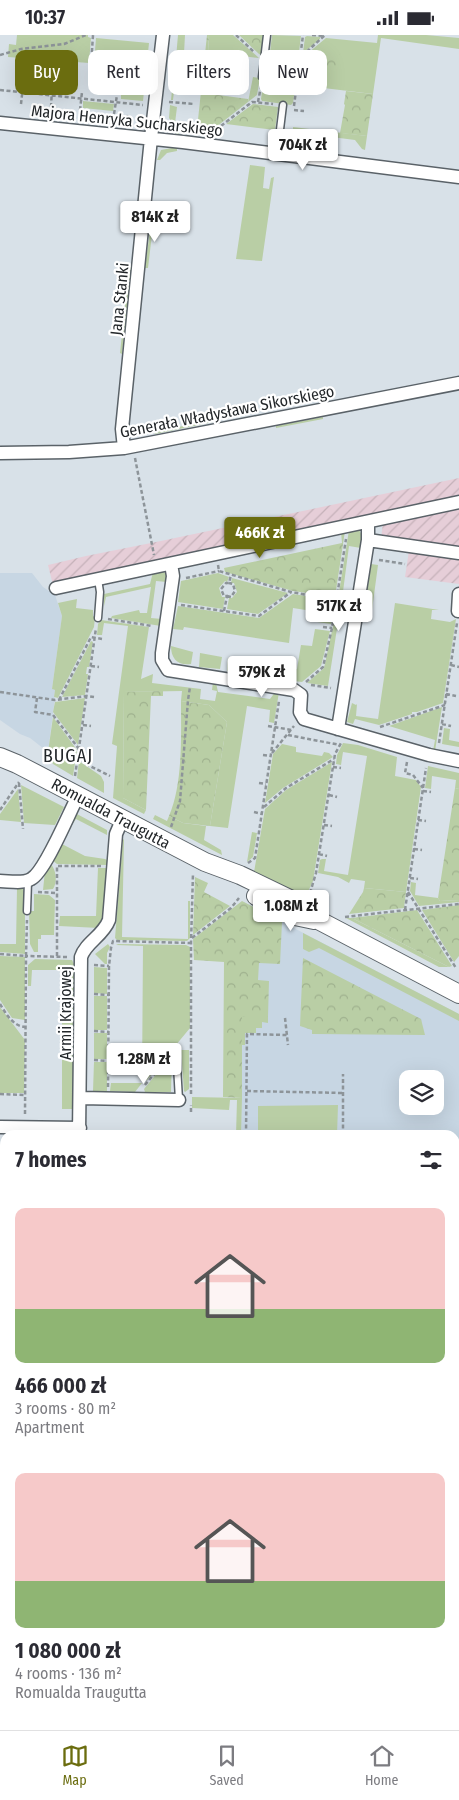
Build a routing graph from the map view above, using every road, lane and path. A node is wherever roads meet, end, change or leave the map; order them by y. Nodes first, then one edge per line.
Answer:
1 (86, 35) edge
2 (93, 35) edge
3 (164, 35) edge
4 (236, 35) edge
5 (268, 35) edge
6 (303, 35) edge
7 (312, 35) edge
8 (325, 36) edge
9 (92, 50) edge
10 (266, 50) edge
11 (301, 50) edge
12 (308, 50) edge
13 (0, 55) edge
14 (259, 56) edge
15 (0, 90) edge
16 (15, 91) edge
17 (82, 92) dead end
18 (22, 95) edge
19 (52, 95) joint
20 (116, 95) dead end
21 (259, 95) edge
22 (296, 95) edge
23 (81, 98) junction
24 (116, 101) junction
25 (169, 102) dead end
26 (21, 104) dead end
27 (194, 104) dead end
28 (145, 105) dead end
29 (283, 105) dead end
30 (51, 107) dead end
31 (80, 110) dead end
32 (294, 110) junction
33 (304, 111) dead end
34 (114, 114) dead end
35 (293, 118) dead end
36 (0, 123) edge
37 (221, 126) dead end
38 (151, 138) junction
39 (277, 154) junction
40 (459, 177) edge
41 (459, 383) edge
42 (130, 449) junction
43 (0, 453) edge
44 (459, 503) edge
45 (368, 522) junction
46 (348, 526) junction
47 (368, 540) junction
48 (459, 553) edge
49 (215, 555) junction
50 (171, 564) junction
51 (156, 567) junction
52 (219, 571) junction
53 (231, 575) junction
54 (98, 579) junction
55 (172, 579) junction
56 (229, 583) junction
57 (56, 588) dead end
58 (291, 592) junction
59 (227, 596) junction
60 (337, 600) junction
61 (458, 602) edge
62 (169, 603) junction
63 (352, 603) dead end
64 (224, 611) junction
65 (98, 618) junction
66 (160, 627) dead end
67 (323, 627) dead end
68 (332, 628) junction
69 (457, 637) edge
70 (95, 638) junction
71 (102, 639) dead end
72 (451, 665) junction
73 (91, 666) junction
74 (98, 667) dead end
75 (459, 667) edge
76 (192, 675) junction
77 (339, 689) dead end
78 (0, 692) edge
79 (446, 694) junction
80 (87, 696) junction
81 (456, 696) dead end
82 (94, 697) dead end
83 (37, 698) junction
84 (59, 700) junction
85 (280, 701) dead end
86 (445, 705) junction
87 (302, 717) junction
88 (442, 724) junction
89 (82, 725) junction
90 (91, 726) dead end
91 (268, 726) dead end
92 (451, 726) dead end
93 (276, 727) junction
94 (292, 730) junction
95 (340, 734) junction
96 (288, 735) junction
97 (377, 740) junction
98 (340, 745) junction
99 (0, 748) edge
100 (79, 749) junction
101 (81, 753) junction
102 (89, 754) dead end
103 (263, 755) dead end
104 (271, 755) junction
105 (433, 756) junction
106 (0, 757) edge
107 (408, 758) dead end
108 (334, 759) junction
109 (459, 761) edge
110 (333, 767) junction
111 (341, 768) dead end
112 (19, 776) junction
113 (110, 776) dead end
114 (259, 783) dead end
115 (266, 784) junction
116 (76, 788) junction
117 (423, 789) junction
118 (431, 792) dead end
119 (329, 795) junction
120 (336, 797) dead end
121 (263, 808) junction
122 (0, 810) edge
123 (254, 813) dead end
124 (262, 814) junction
125 (122, 819) junction
126 (418, 820) junction
127 (426, 821) dead end
128 (324, 825) junction
129 (332, 826) dead end
130 (23, 829) dead end
131 (170, 830) dead end
132 (414, 849) junction
133 (422, 850) dead end
134 (319, 854) junction
135 (328, 856) dead end
136 (108, 867) dead end
137 (241, 867) dead end
138 (199, 868) junction
139 (410, 878) junction
140 (418, 879) dead end
141 (0, 881) edge
142 (28, 886) junction
143 (408, 891) junction
144 (57, 893) junction
145 (239, 898) dead end
146 (306, 901) dead end
147 (459, 904) edge
148 (418, 908) junction
149 (405, 910) junction
150 (27, 911) joint
151 (344, 917) dead end
152 (192, 938) junction
153 (192, 943) junction
154 (0, 954) edge
155 (26, 956) junction
156 (57, 957) junction
157 (73, 957) dead end
158 (94, 965) dead end
159 (109, 966) junction
160 (456, 968) dead end
161 (94, 994) dead end
162 (109, 995) junction
163 (459, 995) edge
164 (0, 1004) edge
165 (285, 1018) dead end
166 (26, 1027) junction
167 (94, 1031) dead end
168 (109, 1032) junction
169 (286, 1035) junction
170 (192, 1043) junction
171 (288, 1045) dead end
172 (176, 1047) junction
173 (94, 1060) dead end
174 (109, 1061) junction
175 (343, 1075) dead end
176 (140, 1090) dead end
177 (247, 1091) junction
178 (343, 1093) junction
179 (0, 1094) edge
180 (26, 1095) junction
181 (81, 1098) junction
182 (108, 1098) junction
183 (187, 1099) junction
184 (191, 1112) dead end
185 (0, 1127) edge
186 (25, 1128) junction
187 (52, 1130) edge
188 (79, 1130) edge
189 (246, 1130) edge
190 (343, 1130) edge

1 - 13 path
2 - 9 path
3 - 38 street, Jana Stanki
4 - 14 path
5 - 10 lane
6 - 11 path
7 - 8 path
8 - 12 path
15 - 16 path
17 - 23 path
18 - 26 path
19 - 23 path
19 - 30 path
20 - 24 path
21 - 37 path
22 - 32 path
23 - 24 path
23 - 31 path
24 - 28 path
24 - 34 path
25 - 27 path
29 - 39 lane
32 - 33 path
32 - 35 path
36 - 38 street, Majora Henryka Sucharskiego
38 - 39 street, Majora Henryka Sucharskiego
38 - 42 street, Jana Stanki
39 - 40 street, Majora Henryka Sucharskiego
41 - 42 street, Generała Władysława Sikorskiego
42 - 43 street, Generała Władysława Sikorskiego
42 - 51 path
44 - 45 street
45 - 46 street
45 - 47 street
46 - 49 street
46 - 60 path
47 - 48 street
47 - 95 street
49 - 50 street
49 - 52 path
50 - 51 street
50 - 55 street
51 - 54 street
52 - 53 path
52 - 55 path
53 - 56 path
53 - 58 path
54 - 57 street
54 - 65 lane
55 - 62 street
56 - 59 path
56 - 59 path
58 - 60 path
58 - 64 path
59 - 64 path
60 - 63 path
60 - 68 path
61 - 69 path
62 - 64 path
62 - 76 street
65 - 66 path
65 - 70 path
67 - 68 path
68 - 77 path
69 - 72 path
70 - 71 path
70 - 73 path
70 - 84 path
72 - 75 path
72 - 79 path
73 - 74 path
73 - 80 path
76 - 87 street
76 - 131 path
78 - 83 path
79 - 81 path
79 - 86 path
80 - 82 path
80 - 84 path
80 - 89 path
83 - 84 path
83 - 100 path
85 - 93 path
86 - 88 path
86 - 97 path
87 - 94 path
87 - 95 street
88 - 92 path
88 - 105 path
89 - 90 path
89 - 100 path
91 - 93 path
93 - 94 path
93 - 104 path
94 - 96 path
95 - 97 street
95 - 98 path
96 - 98 path
96 - 104 path
97 - 105 street
98 - 108 path
99 - 112 street, Romualda Traugutta
100 - 101 path
100 - 116 path
101 - 102 path
101 - 113 path
103 - 104 path
104 - 115 path
105 - 109 street
105 - 117 path
106 - 112 street, Romualda Traugutta
107 - 117 path
108 - 110 path
108 - 121 path
110 - 111 path
110 - 119 path
112 - 116 street, Romualda Traugutta
112 - 122 path
112 - 130 path
114 - 115 path
115 - 121 path
116 - 125 street, Romualda Traugutta
116 - 142 street
117 - 118 path
117 - 126 path
119 - 120 path
119 - 128 path
121 - 124 path
123 - 124 path
124 - 137 path
125 - 138 street, Romualda Traugutta
125 - 181 street, Armii Krajowej
126 - 127 path
126 - 132 path
128 - 129 path
128 - 134 path
132 - 133 path
132 - 139 path
134 - 135 path
134 - 146 path
136 - 144 path
138 - 152 path
138 - 163 street, Romualda Traugutta
139 - 140 path
139 - 143 path
141 - 142 street
142 - 144 path
142 - 150 lane
143 - 148 path
143 - 149 path
144 - 156 path
145 - 152 path
147 - 148 path
148 - 149 path
148 - 160 path
149 - 151 path
150 - 155 path
152 - 153 path
153 - 159 path
153 - 170 path
154 - 155 path
155 - 156 path
155 - 166 path
156 - 157 path
158 - 159 path
159 - 162 path
161 - 162 path
162 - 168 path
164 - 166 path
165 - 169 path
166 - 180 path
167 - 168 path
168 - 174 path
169 - 171 path
169 - 177 path
170 - 172 path
170 - 183 path
172 - 176 path
172 - 183 lane
173 - 174 path
174 - 182 path
175 - 178 path
177 - 178 path
177 - 189 path
178 - 190 path
179 - 180 path
180 - 186 path
181 - 182 street
181 - 188 street, Armii Krajowej
182 - 183 street
183 - 184 path
185 - 186 street, Armii Krajowej
186 - 187 street, Armii Krajowej

